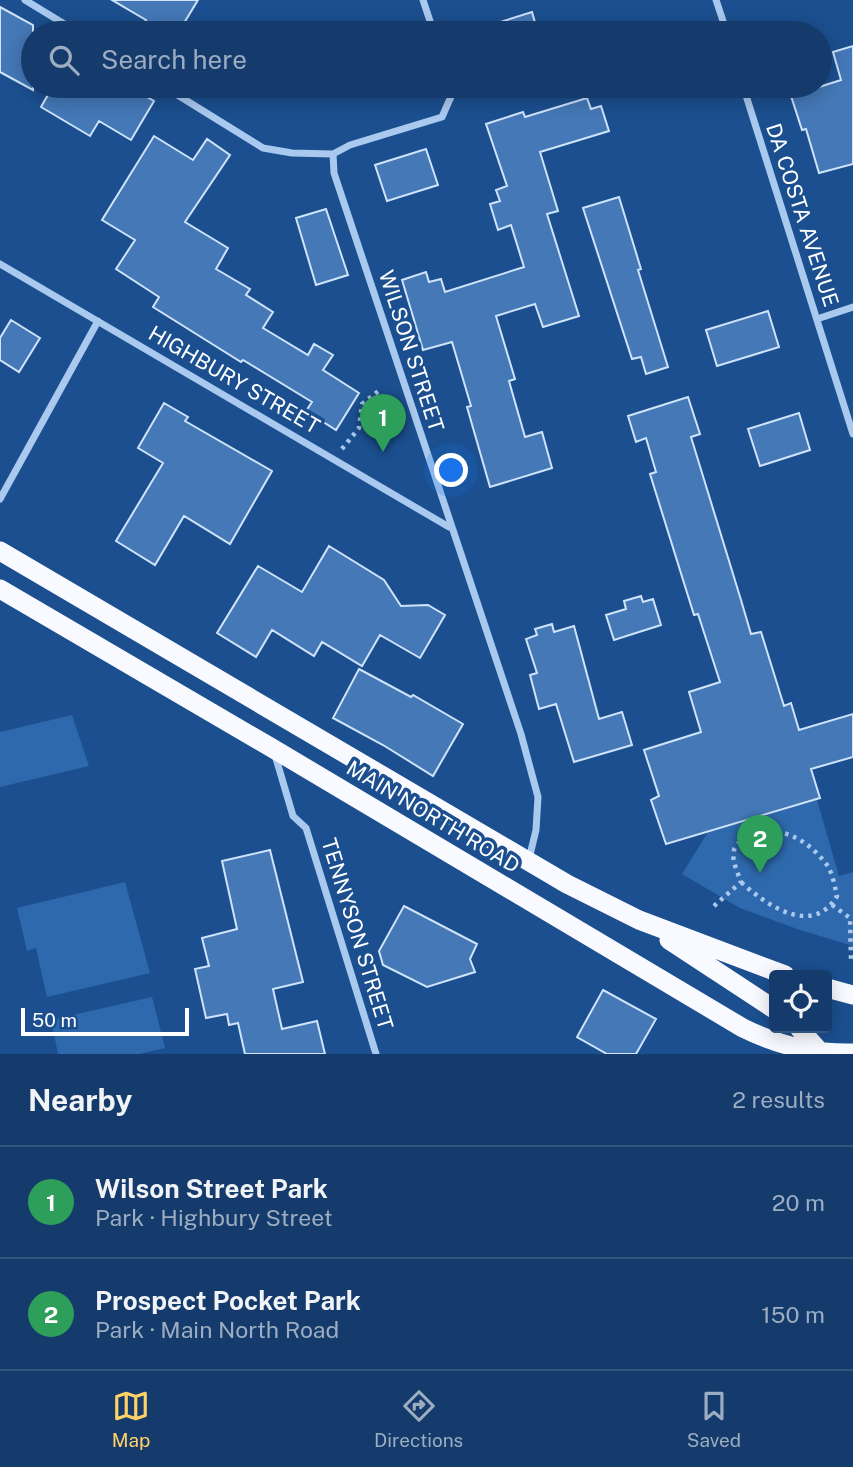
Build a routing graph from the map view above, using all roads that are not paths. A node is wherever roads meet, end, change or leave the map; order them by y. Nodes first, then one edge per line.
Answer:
1 (25, 0) edge
2 (423, 0) edge
3 (716, 0) edge
4 (59, 21) edge
5 (430, 21) edge
6 (723, 21) edge
7 (182, 98) edge
8 (450, 98) edge
9 (747, 98) edge
10 (333, 154) junction
11 (0, 264) edge
12 (853, 307) edge
13 (817, 318) junction
14 (98, 321) junction
15 (853, 434) edge
16 (0, 499) edge
17 (450, 527) junction
18 (0, 551) edge
19 (0, 589) edge
20 (272, 748) junction
21 (528, 862) junction
22 (639, 920) junction
23 (772, 970) edge
24 (832, 989) edge
25 (853, 995) edge
26 (769, 1006) edge
27 (718, 1013) junction
28 (805, 1033) edge
29 (853, 1037) edge
30 (829, 1053) edge
31 (853, 1053) edge
32 (376, 1054) edge
33 (761, 1054) edge

1 - 4 street
2 - 5 street
3 - 6 street
7 - 10 street
8 - 10 street
9 - 13 street, DA COSTA AVENUE
10 - 17 street, WILSON STREET
11 - 14 street, HIGHBURY STREET
12 - 13 street
13 - 15 street, DA COSTA AVENUE
14 - 16 street
14 - 17 street, HIGHBURY STREET
17 - 21 street, WILSON STREET
18 - 21 highway, MAIN NORTH ROAD
19 - 20 highway, MAIN NORTH ROAD
20 - 27 highway, MAIN NORTH ROAD
20 - 32 street, TENNYSON STREET
21 - 22 highway, MAIN NORTH ROAD
22 - 23 highway, MAIN NORTH ROAD
22 - 26 highway
24 - 25 highway
27 - 30 highway, MAIN NORTH ROAD
27 - 33 highway
28 - 30 highway
29 - 30 highway
30 - 31 highway, MAIN NORTH ROAD

